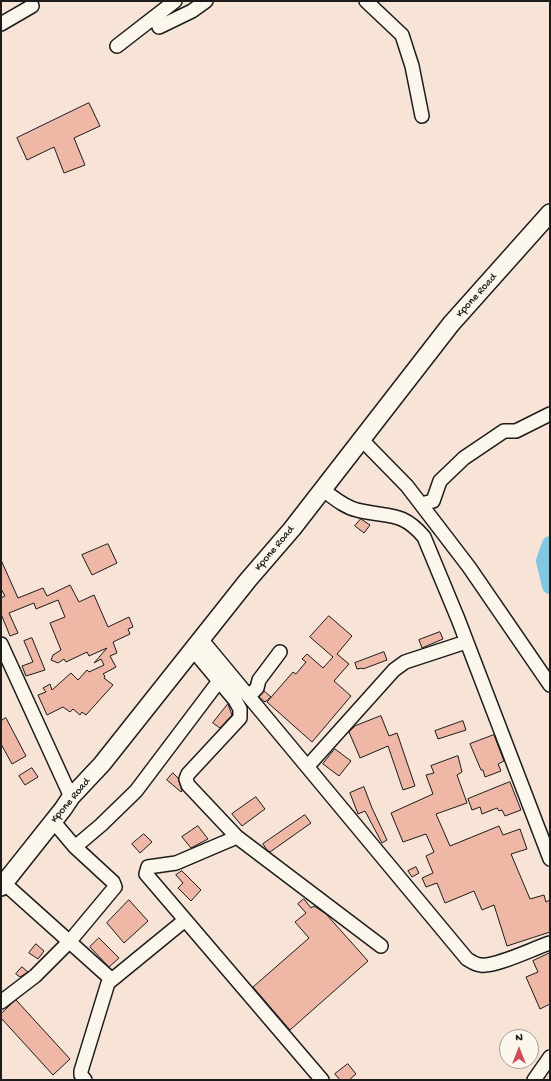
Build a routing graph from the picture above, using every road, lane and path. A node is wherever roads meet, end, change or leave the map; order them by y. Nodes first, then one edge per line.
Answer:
1 (175, 1) edge
2 (206, 1) edge
3 (366, 1) edge
4 (32, 6) dead end
5 (1, 24) edge
6 (159, 27) dead end
7 (117, 46) dead end
8 (422, 116) dead end
9 (550, 213) edge
10 (550, 414) edge
11 (362, 440) junction
12 (323, 490) junction
13 (421, 504) junction
14 (466, 642) junction
15 (1, 644) edge
16 (197, 644) junction
17 (280, 652) dead end
18 (219, 681) junction
19 (550, 685) edge
20 (249, 696) junction
21 (308, 766) junction
22 (71, 797) junction
23 (53, 822) junction
24 (237, 837) junction
25 (75, 847) junction
26 (550, 859) edge
27 (3, 885) edge
28 (185, 920) junction
29 (70, 941) junction
30 (550, 942) edge
31 (382, 946) dead end
32 (111, 979) junction
33 (1, 1002) edge
34 (550, 1057) edge
35 (85, 1080) edge
36 (322, 1080) edge
37 (534, 1080) edge

1 - 7 street
2 - 6 street
3 - 8 street
4 - 5 street
9 - 11 main road, Kpone Road
10 - 13 street
11 - 12 main road, Kpone Road
11 - 13 street
12 - 14 street
12 - 16 main road, Kpone Road
13 - 19 street
14 - 21 street
14 - 26 street
15 - 22 street
16 - 18 street
16 - 20 street
16 - 22 main road, Kpone Road
17 - 20 street
18 - 24 street
18 - 25 street
20 - 21 street
21 - 30 street
22 - 23 main road, Kpone Road
23 - 25 street
23 - 27 main road, Kpone Road
24 - 28 street
24 - 31 street
25 - 29 street
27 - 29 street
28 - 32 street
28 - 36 street
29 - 32 street
29 - 33 street
32 - 35 street
34 - 37 street

